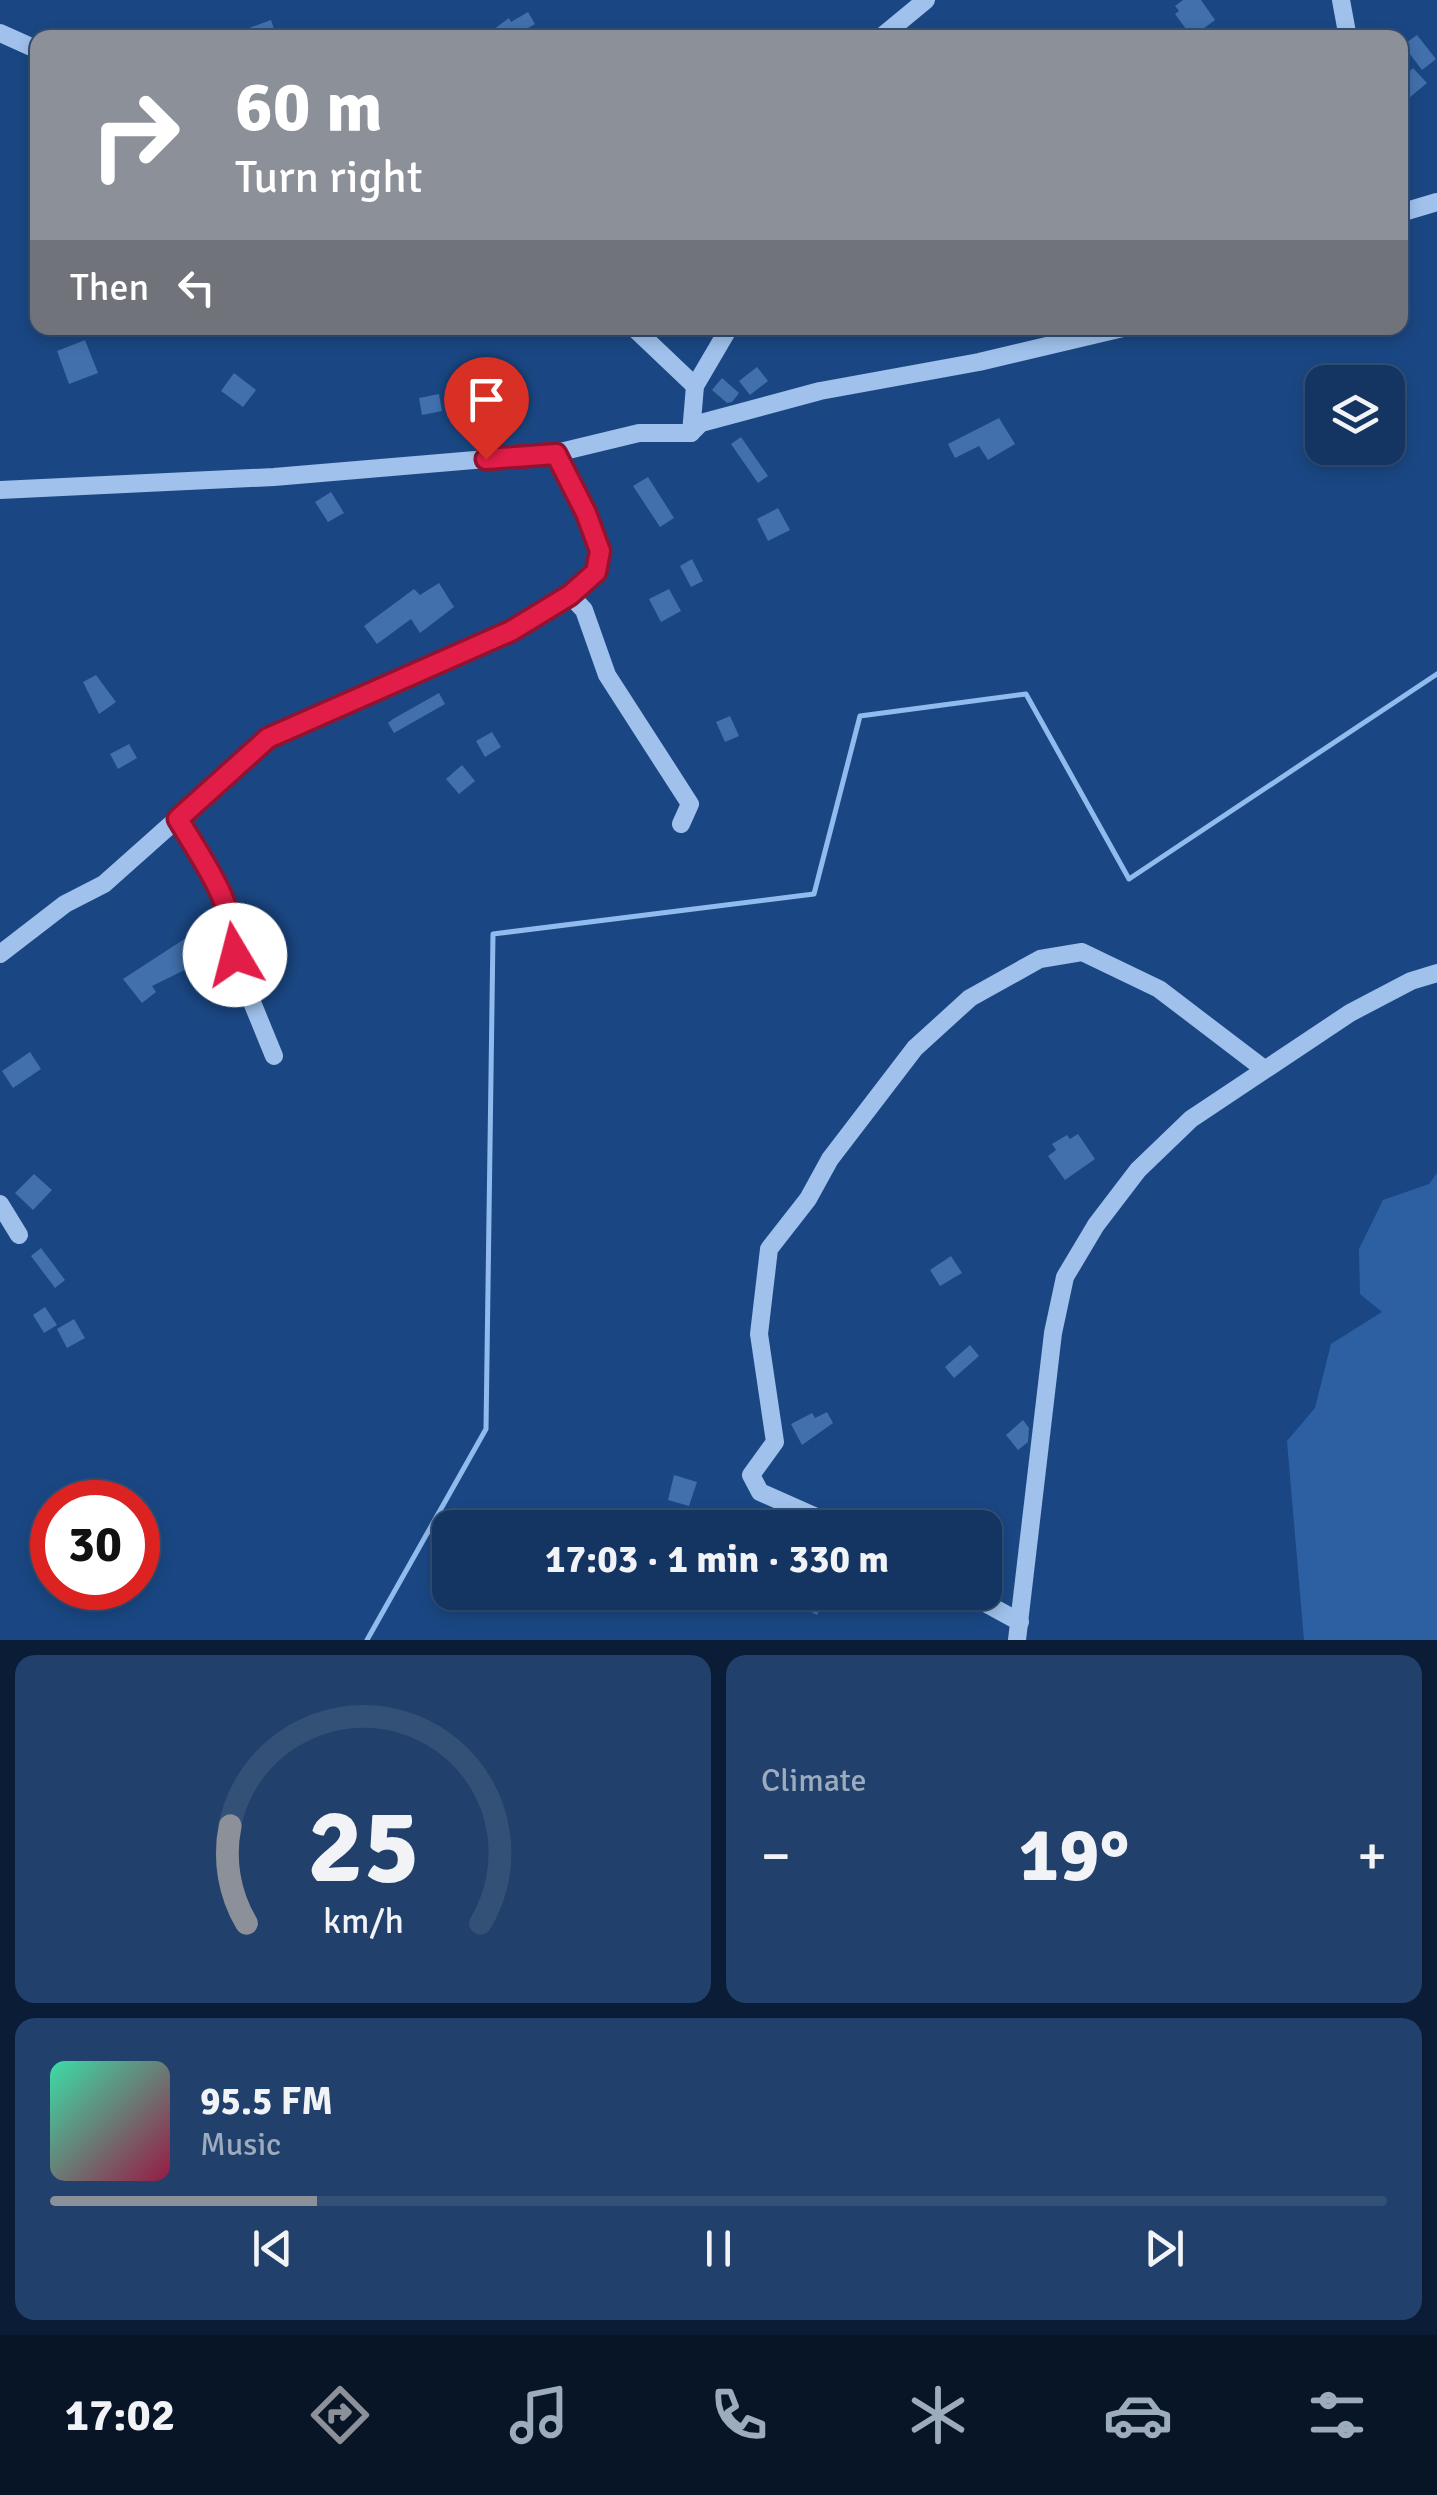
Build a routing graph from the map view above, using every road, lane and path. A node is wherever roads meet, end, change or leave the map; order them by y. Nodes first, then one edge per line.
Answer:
1 (926, 0) edge
2 (1341, 0) edge
3 (890, 30) edge
4 (1347, 30) edge
5 (0, 33) edge
6 (30, 46) edge
7 (1437, 202) edge
8 (1408, 211) edge
9 (641, 335) edge
10 (725, 335) edge
11 (1094, 335) edge
12 (695, 386) junction
13 (690, 433) junction
14 (556, 454) junction
15 (0, 490) edge
16 (570, 595) junction
17 (178, 819) junction
18 (681, 824) dead end
19 (0, 954) edge
20 (1437, 974) edge
21 (274, 1056) dead end
22 (1264, 1069) junction
23 (0, 1204) edge
24 (19, 1235) dead end
25 (800, 1510) edge
26 (989, 1610) edge
27 (1018, 1631) edge

1 - 3 street
2 - 4 street
5 - 6 street
7 - 8 street
9 - 12 street
10 - 12 street
11 - 13 street
12 - 13 street
13 - 14 street
14 - 15 street
14 - 16 street
16 - 17 street
16 - 18 street
17 - 19 street
17 - 21 street
20 - 22 street
22 - 25 street
22 - 27 street
23 - 24 street
26 - 27 street

